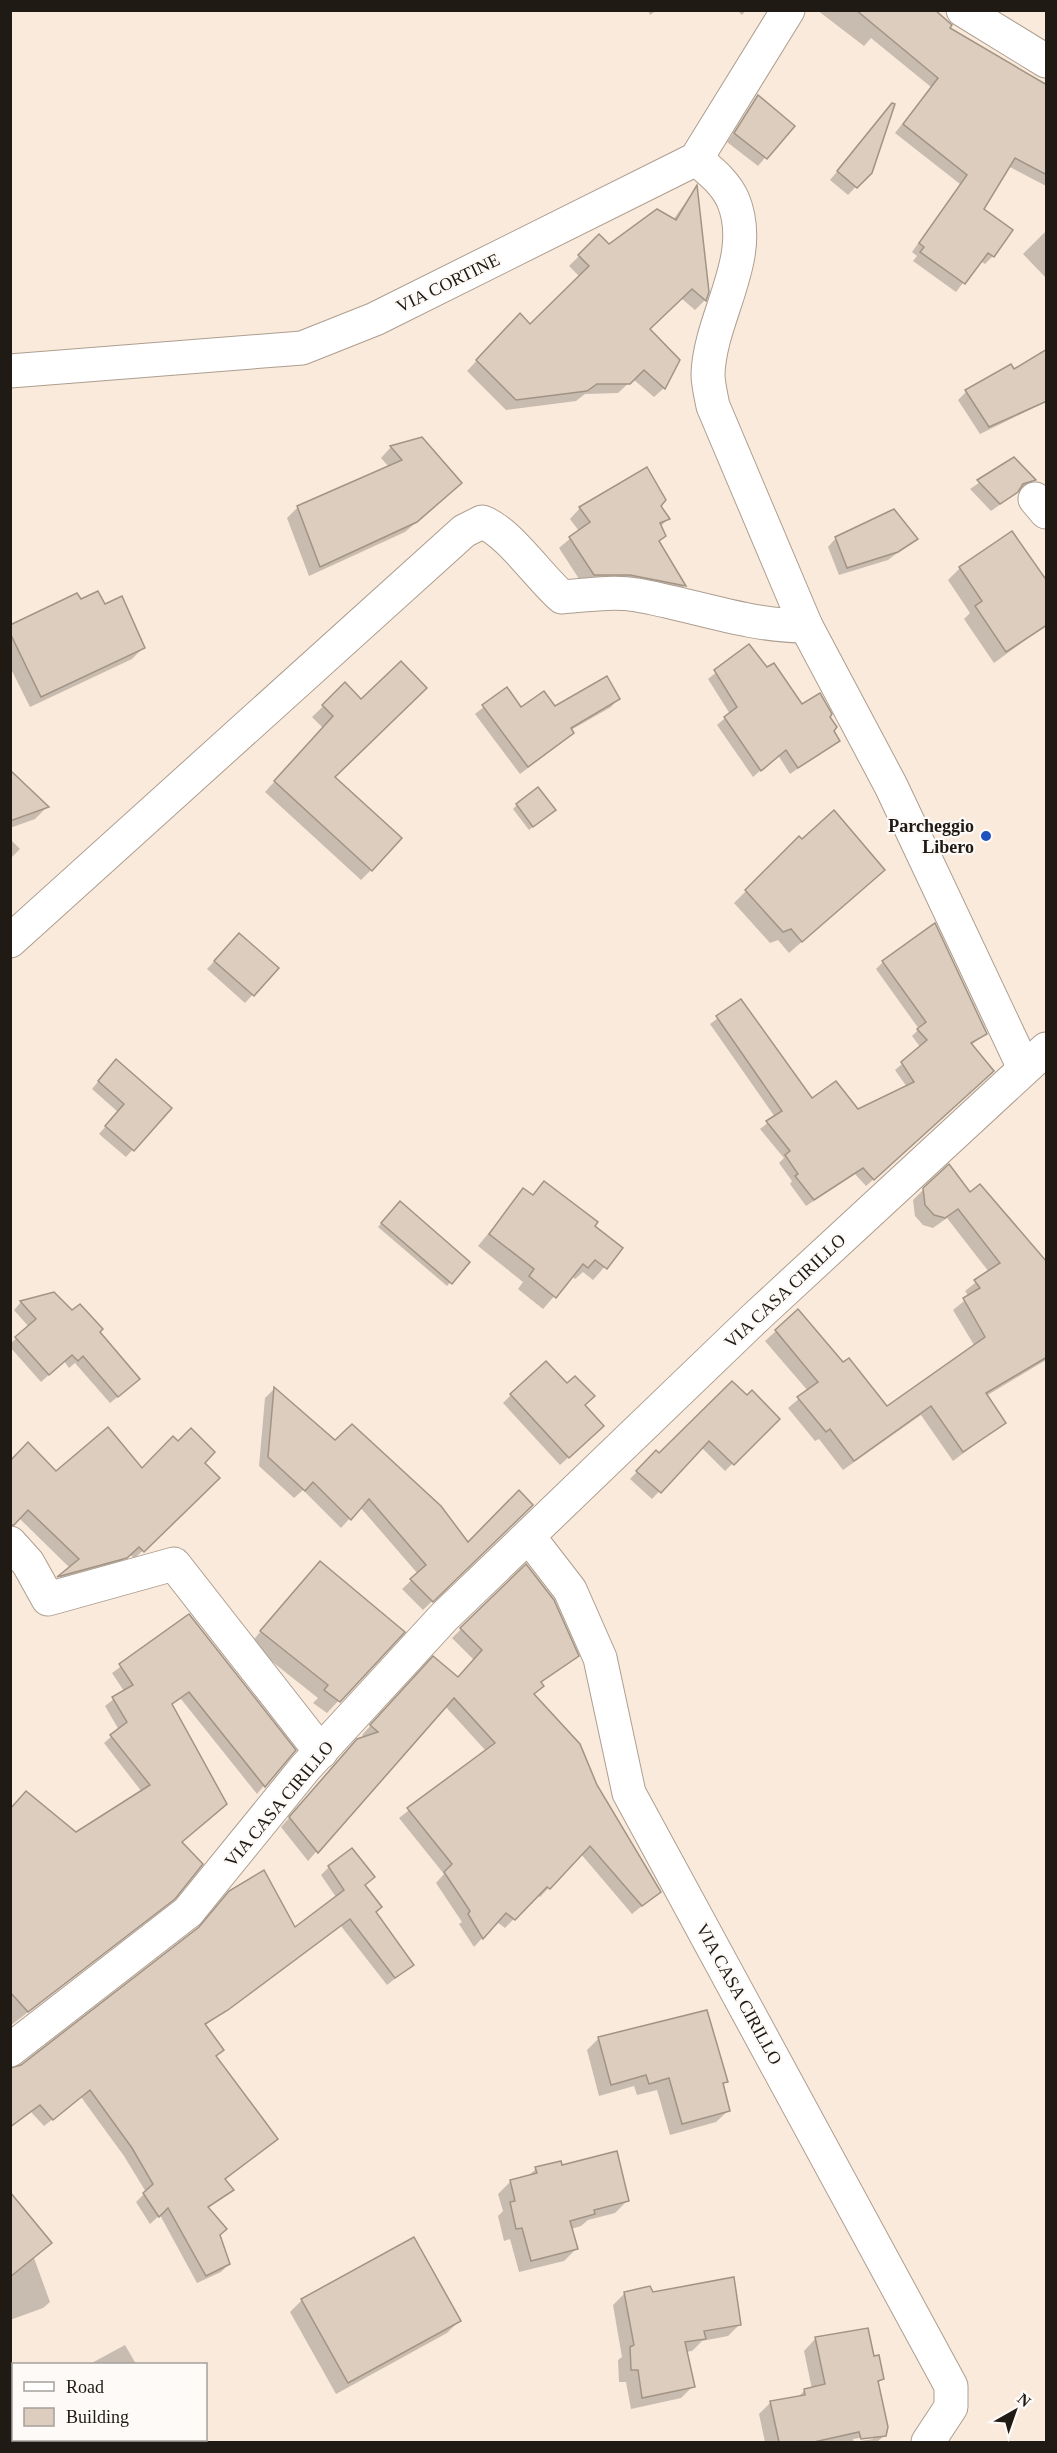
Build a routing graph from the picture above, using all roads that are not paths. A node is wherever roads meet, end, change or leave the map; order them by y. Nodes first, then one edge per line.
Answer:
1 (788, 10) edge
2 (963, 10) edge
3 (1003, 10) edge
4 (1047, 36) edge
5 (1047, 61) edge
6 (696, 159) junction
7 (10, 370) edge
8 (806, 626) junction
9 (10, 941) edge
10 (1035, 1059) edge
11 (529, 1537) junction
12 (10, 1543) edge
13 (321, 1752) junction
14 (10, 2050) edge
15 (928, 2442) edge

1 - 6 street
2 - 5 street
3 - 4 street
6 - 7 street, VIA CORTINE
6 - 8 street
8 - 9 street
8 - 10 street
10 - 11 street, VIA CASA CIRILLO
11 - 13 street, VIA CASA CIRILLO
11 - 15 street, VIA CASA CIRILLO
12 - 13 street
13 - 14 street, VIA CASA CIRILLO

